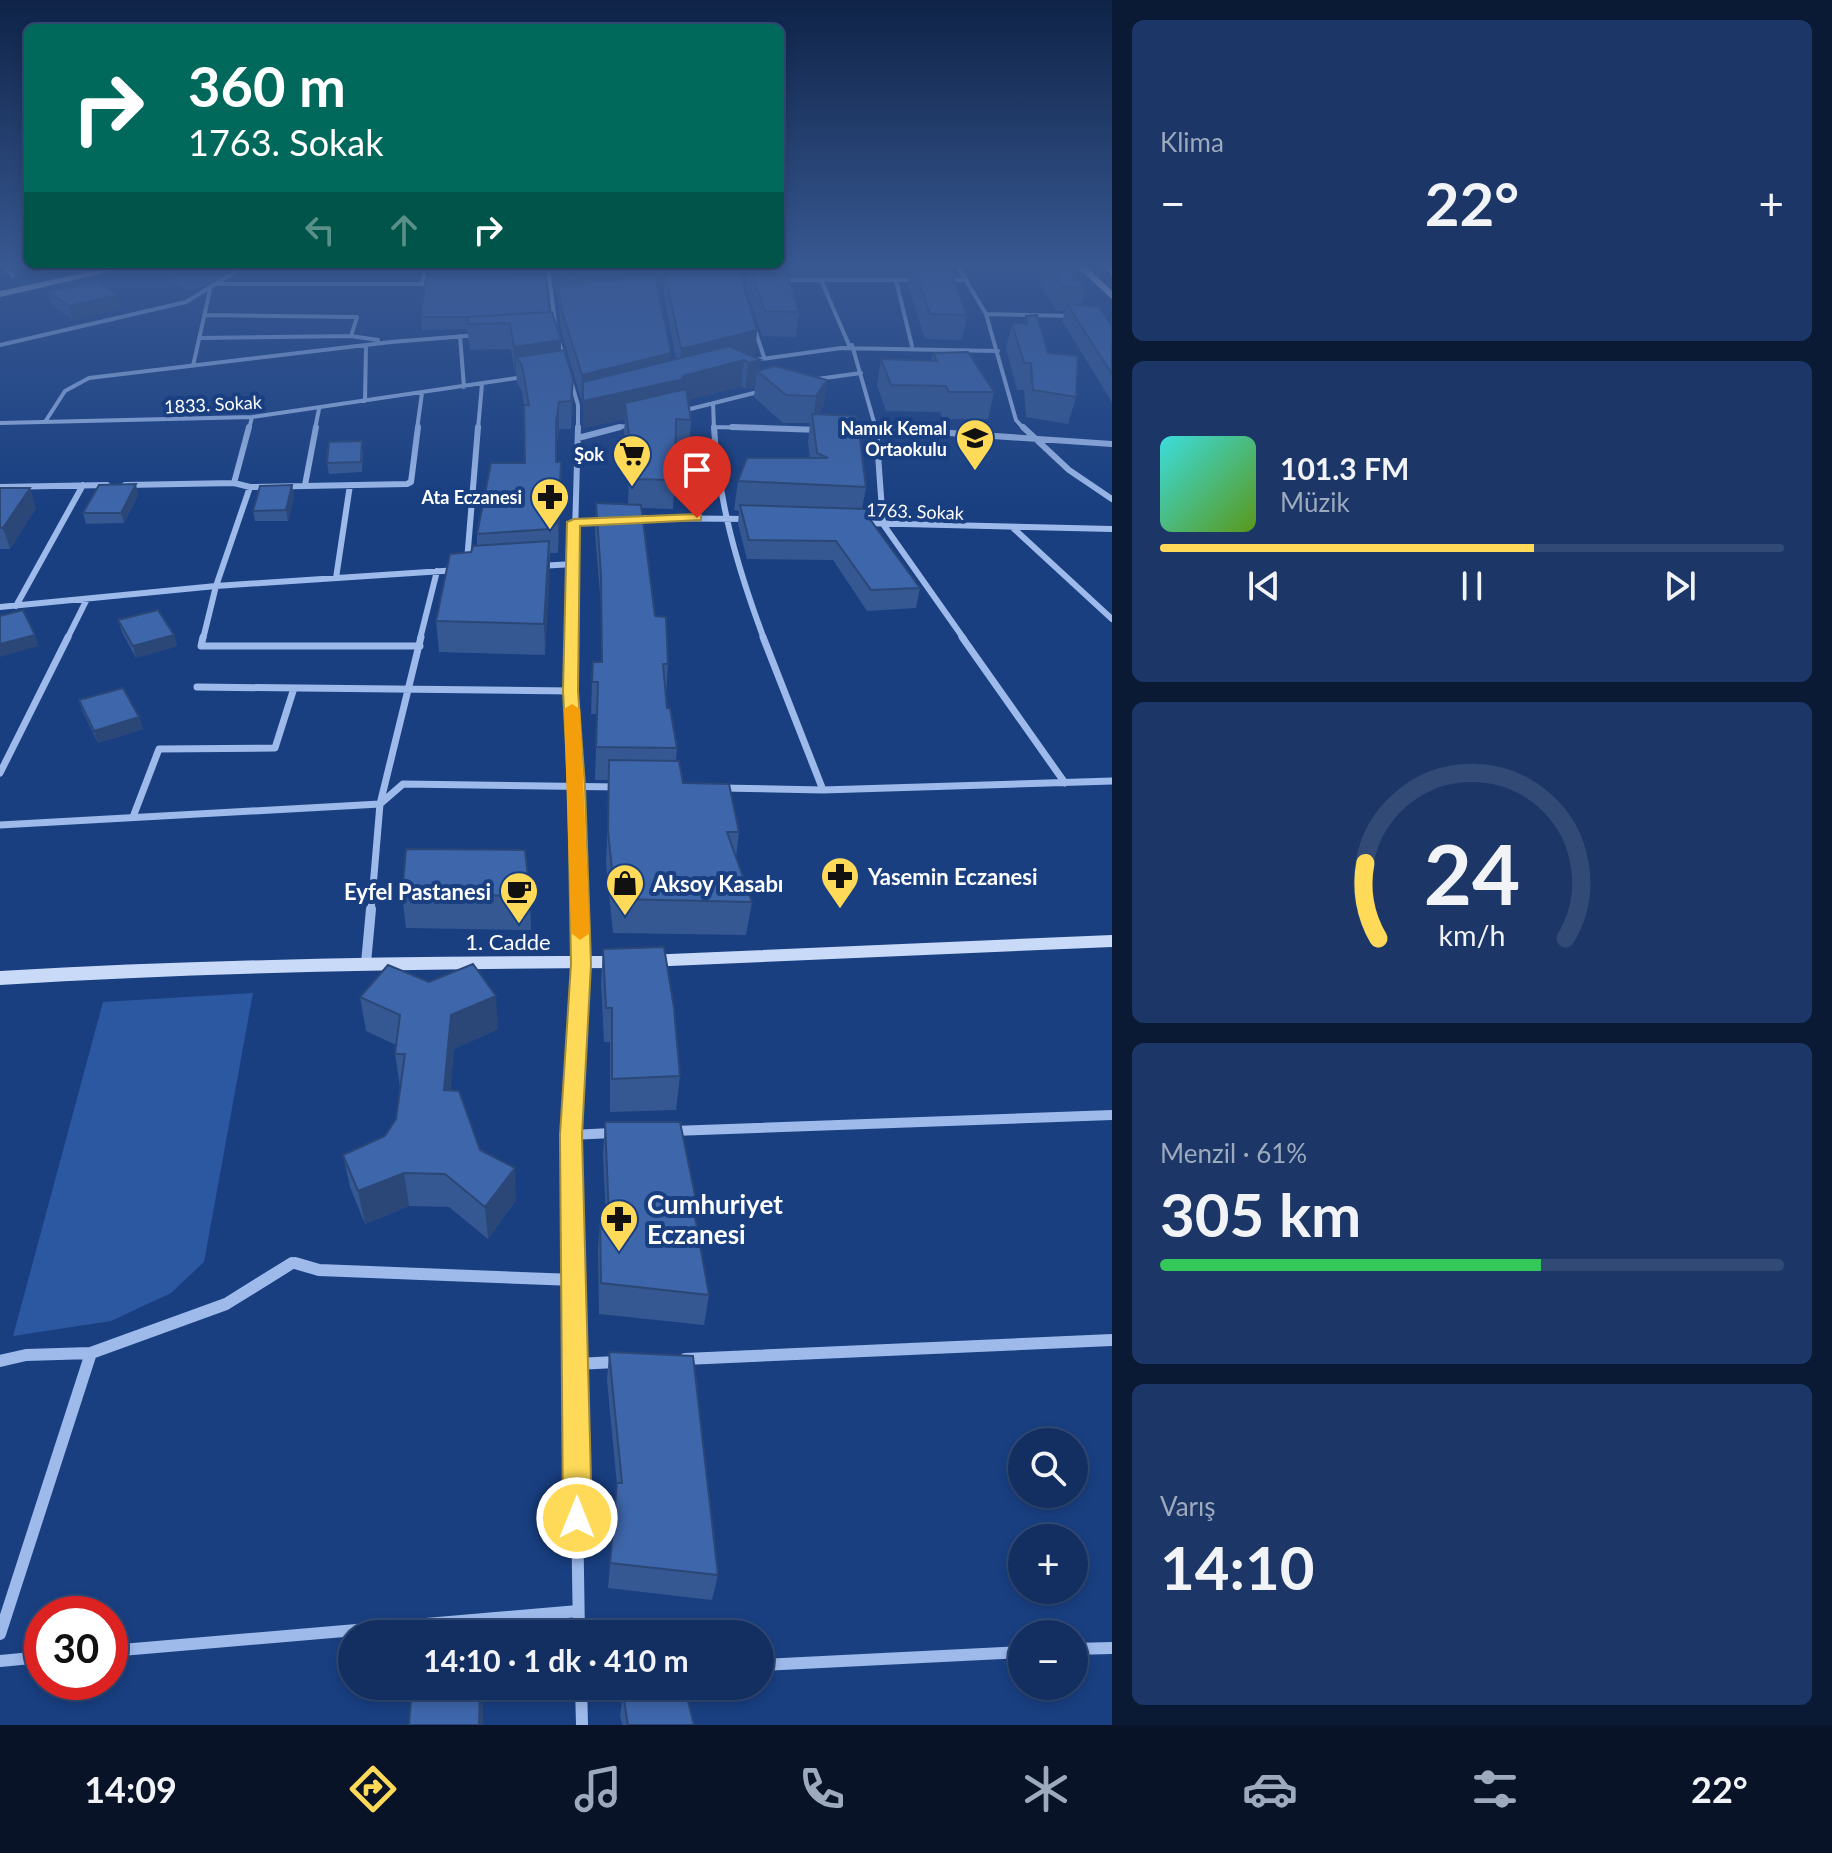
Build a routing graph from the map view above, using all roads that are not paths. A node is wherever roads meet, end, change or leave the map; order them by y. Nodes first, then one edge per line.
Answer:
1 (197, 348) edge
2 (353, 348) edge
3 (366, 348) edge
4 (461, 348) edge
5 (561, 348) edge
6 (761, 348) edge
7 (808, 348) edge
8 (851, 348) edge
9 (938, 348) edge
10 (997, 348) edge
11 (998, 351) junction
12 (764, 357) junction
13 (734, 364) edge
14 (193, 366) junction
15 (861, 373) junction
16 (539, 375) edge
17 (808, 381) edge
18 (482, 384) junction
19 (464, 387) junction
20 (769, 389) edge
21 (422, 393) junction
22 (365, 401) junction
23 (592, 401) edge
24 (713, 403) junction
25 (578, 405) junction
26 (319, 409) junction
27 (668, 414) edge
28 (252, 417) junction
29 (45, 422) junction
30 (638, 422) edge
31 (0, 423) edge
32 (715, 427) junction
33 (876, 428) junction
34 (831, 430) edge
35 (845, 430) edge
36 (578, 438) junction
37 (1032, 438) junction
38 (1112, 444) edge
39 (234, 483) junction
40 (83, 485) junction
41 (305, 485) junction
42 (350, 485) junction
43 (0, 487) edge
44 (250, 487) junction
45 (1112, 499) edge
46 (724, 518) junction
47 (629, 519) edge
48 (756, 519) edge
49 (615, 520) edge
50 (574, 522) junction
51 (851, 523) edge
52 (883, 524) junction
53 (1012, 527) junction
54 (1112, 529) edge
55 (574, 564) junction
56 (528, 566) edge
57 (437, 571) junction
58 (336, 578) junction
59 (216, 586) junction
60 (87, 599) junction
61 (16, 606) junction
62 (0, 607) edge
63 (1112, 619) edge
64 (420, 646) junction
65 (197, 687) dead end
66 (411, 687) junction
67 (294, 688) junction
68 (571, 691) junction
69 (0, 773) edge
70 (1112, 781) edge
71 (1065, 783) junction
72 (577, 786) junction
73 (623, 787) edge
74 (716, 788) edge
75 (823, 790) junction
76 (380, 804) junction
77 (133, 817) junction
78 (0, 825) edge
79 (1112, 941) edge
80 (366, 963) junction
81 (581, 964) junction
82 (0, 978) edge
83 (1112, 1115) edge
84 (666, 1131) edge
85 (619, 1133) edge
86 (571, 1135) junction
87 (574, 1280) junction
88 (1112, 1340) edge
89 (91, 1353) junction
90 (671, 1359) edge
91 (0, 1361) edge
92 (624, 1362) edge
93 (576, 1364) junction
94 (578, 1611) junction
95 (578, 1620) edge
96 (0, 1634) edge
97 (1112, 1648) edge
98 (128, 1649) edge
99 (1088, 1649) edge
100 (1008, 1653) edge
101 (24, 1659) edge
102 (0, 1661) edge
103 (774, 1664) edge
104 (581, 1700) edge
105 (582, 1725) edge

1 - 14 street
2 - 14 street
3 - 22 street
4 - 19 street
5 - 25 street
6 - 12 street
7 - 12 street
8 - 15 street
9 - 11 street
10 - 11 street
11 - 37 street
12 - 13 street
14 - 29 street
15 - 17 street
15 - 33 street
16 - 18 street, 1833. Sokak
18 - 19 street, 1833. Sokak
18 - 57 street
19 - 21 street, 1833. Sokak
20 - 24 street
21 - 22 street, 1833. Sokak
21 - 42 street
22 - 26 street, 1833. Sokak
23 - 25 street
24 - 27 street
24 - 32 street
25 - 36 street
26 - 28 street, 1833. Sokak
26 - 41 street
28 - 29 street, 1833. Sokak
28 - 39 street
29 - 31 street, 1833. Sokak
30 - 36 street
32 - 34 street
32 - 46 street
33 - 35 street
33 - 37 street
33 - 52 street
36 - 50 street
37 - 38 street
37 - 45 street
39 - 40 street
39 - 44 street
40 - 43 street
40 - 61 street
41 - 42 street
41 - 44 street
42 - 58 street
44 - 59 street
46 - 47 street
46 - 48 street
46 - 75 street
49 - 50 street
50 - 55 street
51 - 52 street, 1763. Sokak
52 - 53 street, 1763. Sokak
52 - 71 street
53 - 54 street, 1763. Sokak
53 - 63 street
55 - 56 street
55 - 68 street
57 - 58 street
57 - 64 street
58 - 59 street
59 - 60 street
59 - 64 street
60 - 61 street
60 - 69 street
61 - 62 street
64 - 66 street
65 - 67 street
66 - 67 street
66 - 68 street
66 - 76 street
67 - 77 street
68 - 72 street
70 - 71 street
71 - 75 street
72 - 73 street
72 - 76 street
72 - 81 street
74 - 75 street
76 - 77 street
76 - 80 street
77 - 78 street
79 - 81 street, 1. Cadde
80 - 81 street, 1. Cadde
80 - 82 street, 1. Cadde
81 - 86 street
83 - 84 street
85 - 86 street
86 - 87 street
87 - 89 street
87 - 93 street
88 - 90 street
89 - 91 street
89 - 96 street
92 - 93 street
93 - 94 street
94 - 95 street
94 - 98 street
97 - 99 street
100 - 103 street
101 - 102 street
104 - 105 street

